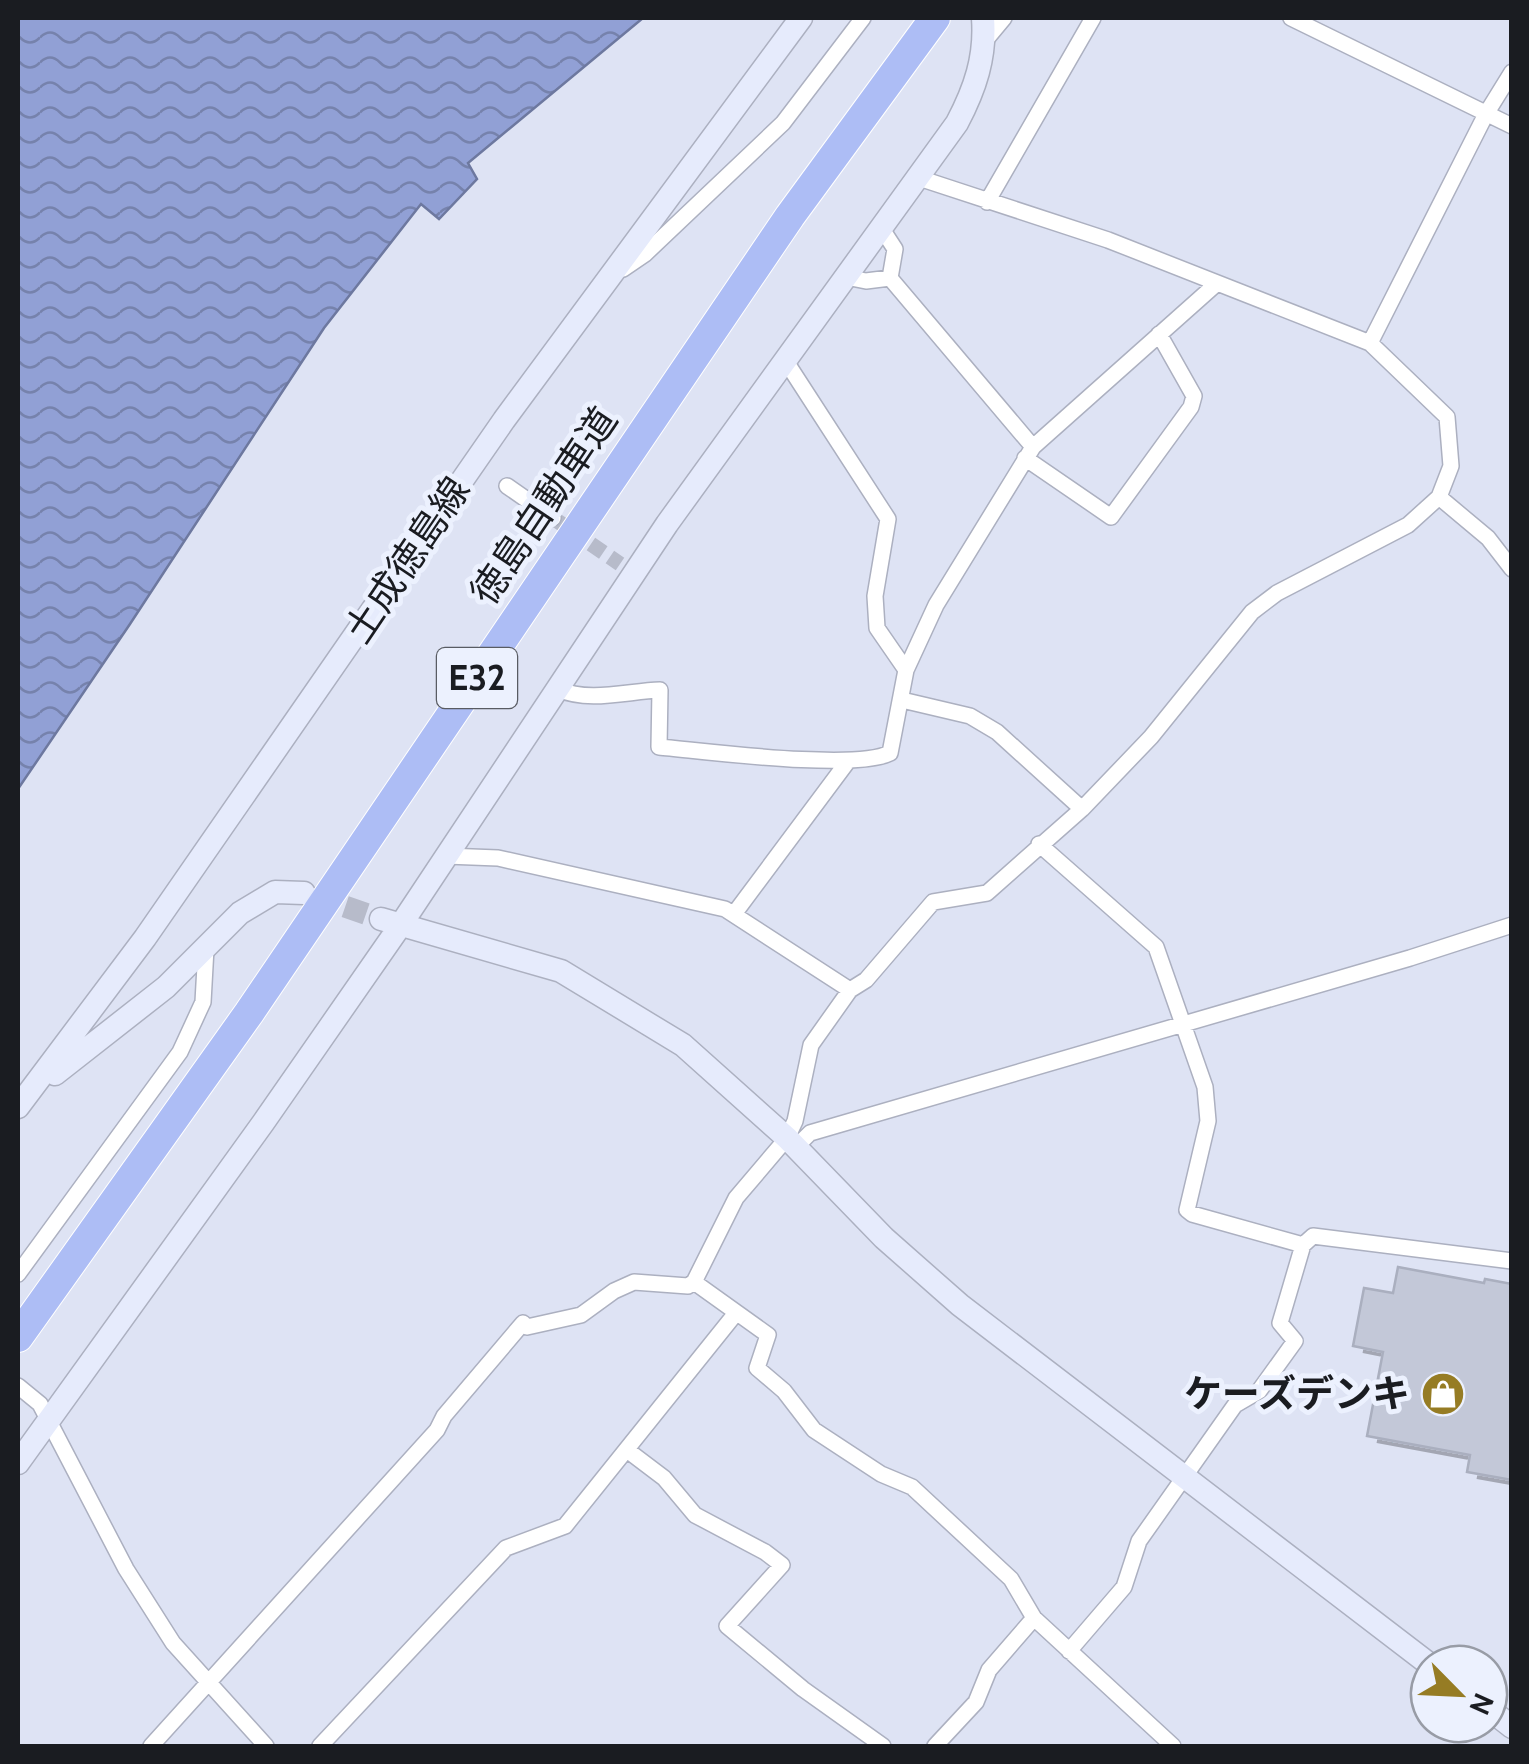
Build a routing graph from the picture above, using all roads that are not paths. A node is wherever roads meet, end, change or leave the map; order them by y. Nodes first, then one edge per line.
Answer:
1 (801, 18) edge
2 (863, 18) edge
3 (935, 18) edge
4 (983, 18) edge
5 (1004, 18) edge
6 (1093, 18) edge
7 (1291, 18) edge
8 (983, 44) junction
9 (1512, 72) edge
10 (1486, 114) junction
11 (1512, 126) edge
12 (920, 178) junction
13 (987, 202) junction
14 (882, 229) junction
15 (611, 276) junction
16 (846, 277) junction
17 (890, 278) junction
18 (1215, 284) junction
19 (1159, 334) junction
20 (1370, 343) junction
21 (785, 360) junction
22 (1029, 452) junction
23 (507, 486) dead end
24 (1440, 497) junction
25 (552, 518) tunnel mouth
26 (1512, 569) edge
27 (906, 670) junction
28 (558, 689) junction
29 (902, 700) junction
30 (848, 760) junction
31 (1082, 809) junction
32 (1040, 844) junction
33 (446, 856) junction
34 (304, 893) tunnel mouth
35 (734, 914) junction
36 (391, 922) junction
37 (1512, 925) edge
38 (206, 948) junction
39 (850, 990) junction
40 (1183, 1022) junction
41 (18, 1108) edge
42 (792, 1142) junction
43 (1304, 1245) junction
44 (1512, 1261) edge
45 (18, 1274) edge
46 (694, 1282) junction
47 (736, 1313) junction
48 (18, 1336) edge
49 (18, 1386) edge
50 (49, 1420) junction
51 (627, 1450) junction
52 (18, 1462) edge
53 (1183, 1478) junction
54 (1034, 1618) junction
55 (1409, 1649) edge
56 (1069, 1651) junction
57 (210, 1685) junction
58 (152, 1746) edge
59 (266, 1746) edge
60 (320, 1746) edge
61 (883, 1746) edge
62 (935, 1746) edge
63 (1173, 1746) edge

1 - 15 street, 土成徳島線
2 - 15 street
3 - 48 highway, 徳島自動車道 / E32
4 - 8 street
5 - 8 street
6 - 13 street
7 - 10 street
8 - 12 street
9 - 10 street
10 - 11 street
10 - 20 street
12 - 13 street
12 - 14 street
13 - 18 street
14 - 16 street
14 - 17 street
15 - 41 street, 土成徳島線
16 - 17 street
16 - 21 street
17 - 22 street
18 - 19 street
18 - 20 street
19 - 22 street
19 - 22 street
20 - 24 street
21 - 27 street
21 - 28 street
22 - 27 street
23 - 25 street
24 - 26 street
24 - 31 street
27 - 29 street
28 - 30 street
28 - 33 street
29 - 30 street
29 - 31 street
30 - 35 street
31 - 32 street
32 - 39 street
32 - 40 street
33 - 35 street
33 - 36 street
34 - 38 street
35 - 39 street
36 - 42 street
36 - 50 street
37 - 40 street
38 - 41 street
38 - 45 street
39 - 42 street
40 - 42 street
40 - 43 street
42 - 46 street
42 - 53 street
43 - 44 street
43 - 53 street
46 - 47 street
46 - 57 street
47 - 51 street
47 - 54 street
49 - 50 street
50 - 52 street
50 - 57 street
51 - 60 street
51 - 61 street
53 - 55 street
53 - 56 street
54 - 56 street
54 - 62 street
56 - 63 street
57 - 58 street
57 - 59 street

